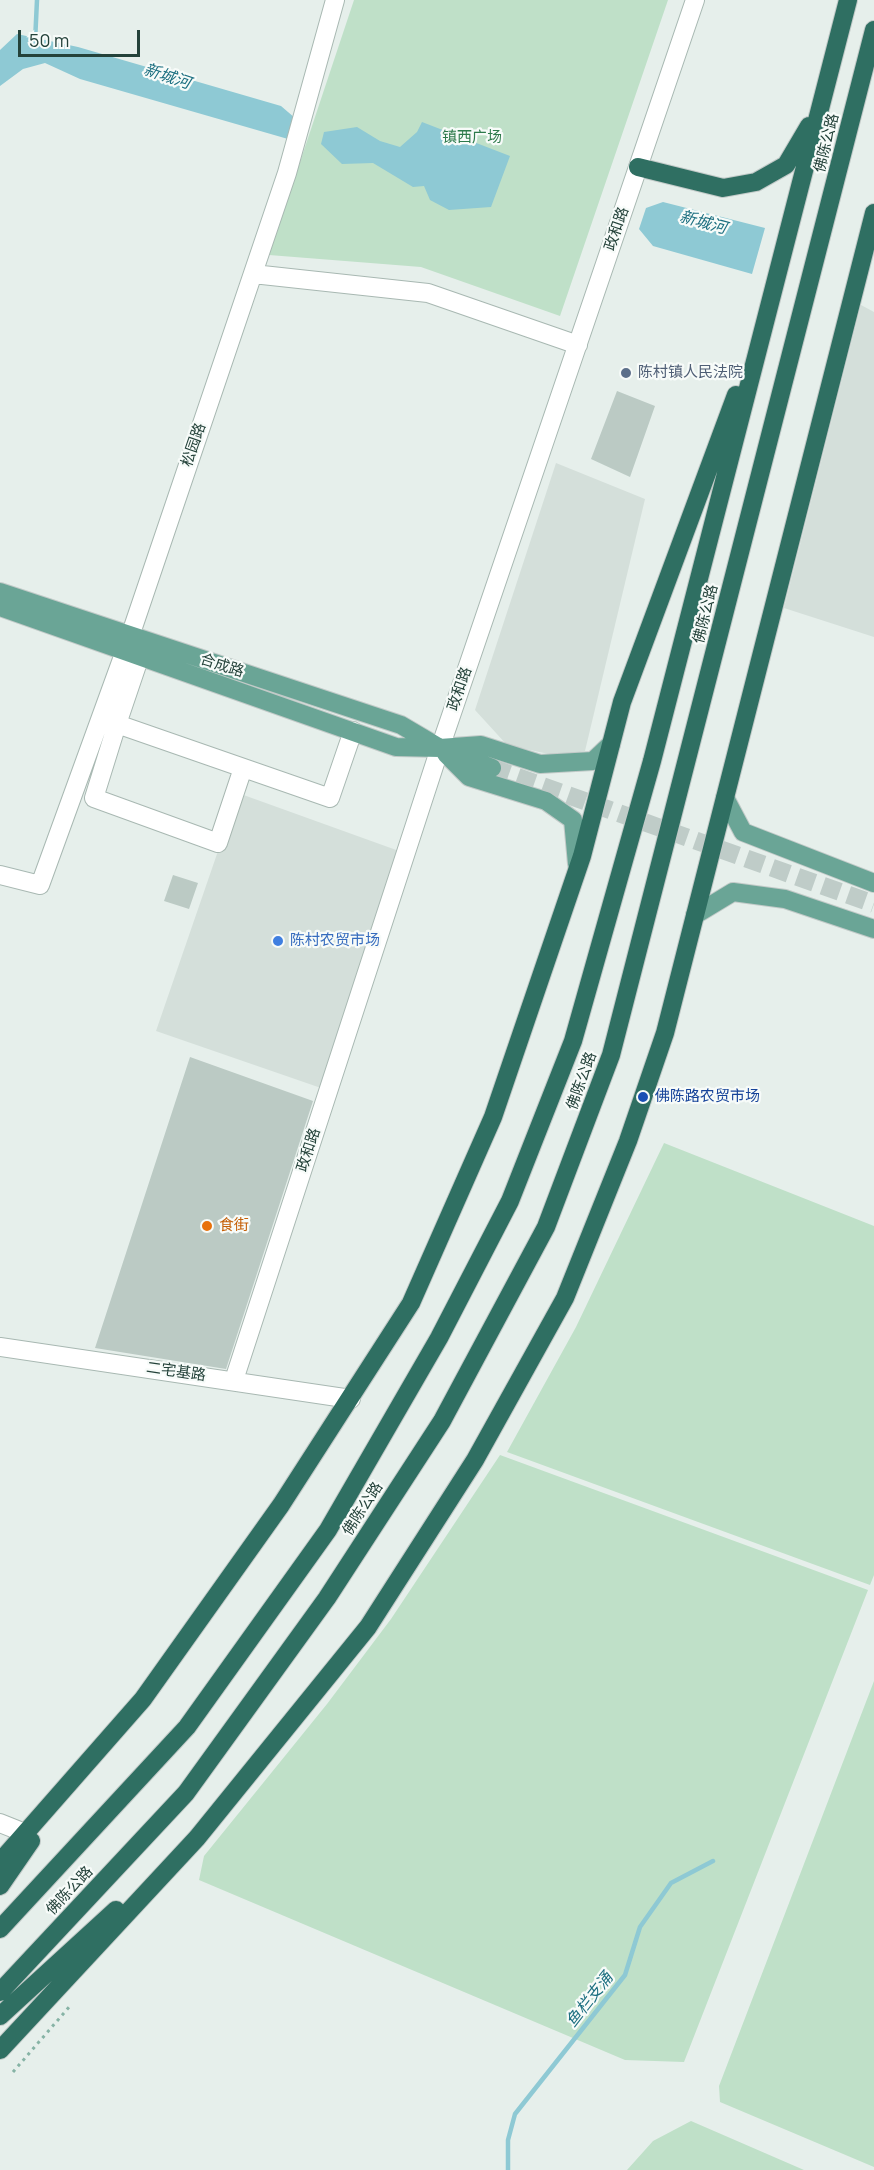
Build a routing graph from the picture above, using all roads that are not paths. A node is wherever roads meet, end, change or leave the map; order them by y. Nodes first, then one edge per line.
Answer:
1 (335, 0) edge
2 (695, 0) edge
3 (848, 0) edge
4 (874, 30) edge
5 (820, 110) junction
6 (638, 167) junction
7 (874, 213) edge
8 (253, 274) junction
9 (766, 318) junction
10 (578, 345) junction
11 (0, 592) edge
12 (0, 607) edge
13 (131, 648) junction
14 (117, 724) junction
15 (353, 731) junction
16 (611, 744) junction
17 (440, 748) junction
18 (243, 768) junction
19 (492, 768) tunnel mouth
20 (725, 798) junction
21 (576, 874) junction
22 (0, 875) edge
23 (874, 883) edge
24 (695, 915) junction
25 (874, 929) edge
26 (0, 1347) edge
27 (234, 1380) junction
28 (351, 1399) junction
29 (80, 1771) junction
30 (0, 1823) edge
31 (25, 1833) junction
32 (197, 1838) junction
33 (0, 1862) edge
34 (0, 1886) edge
35 (0, 1929) edge
36 (0, 1992) edge
37 (0, 2016) edge
38 (0, 2050) edge

1 - 8 street, 松园路
2 - 6 street, 政和路
3 - 5 highway, 佛陈公路
4 - 36 highway, 佛陈公路
5 - 6 highway
5 - 9 highway, 佛陈公路
6 - 10 street, 政和路
7 - 20 highway
8 - 10 street
8 - 13 street, 松园路
9 - 16 highway
9 - 35 highway, 佛陈公路
10 - 17 street, 政和路
11 - 13 main road, 合成路
12 - 13 main road, 合成路
13 - 14 street
13 - 15 main road, 合成路
13 - 17 main road, 合成路
13 - 22 street, 松园路
14 - 18 street
14 - 18 street
15 - 17 main road, 合成路
15 - 18 street
16 - 17 main road
16 - 21 highway
17 - 19 main road, 合成路
17 - 21 main road
17 - 27 street, 政和路
20 - 23 main road
20 - 24 highway
21 - 28 highway
24 - 25 main road
24 - 32 highway
26 - 27 street, 二宅基路
27 - 28 street, 二宅基路
28 - 29 highway
29 - 31 highway
29 - 34 highway
30 - 31 street
31 - 33 highway
32 - 37 highway
32 - 38 highway

